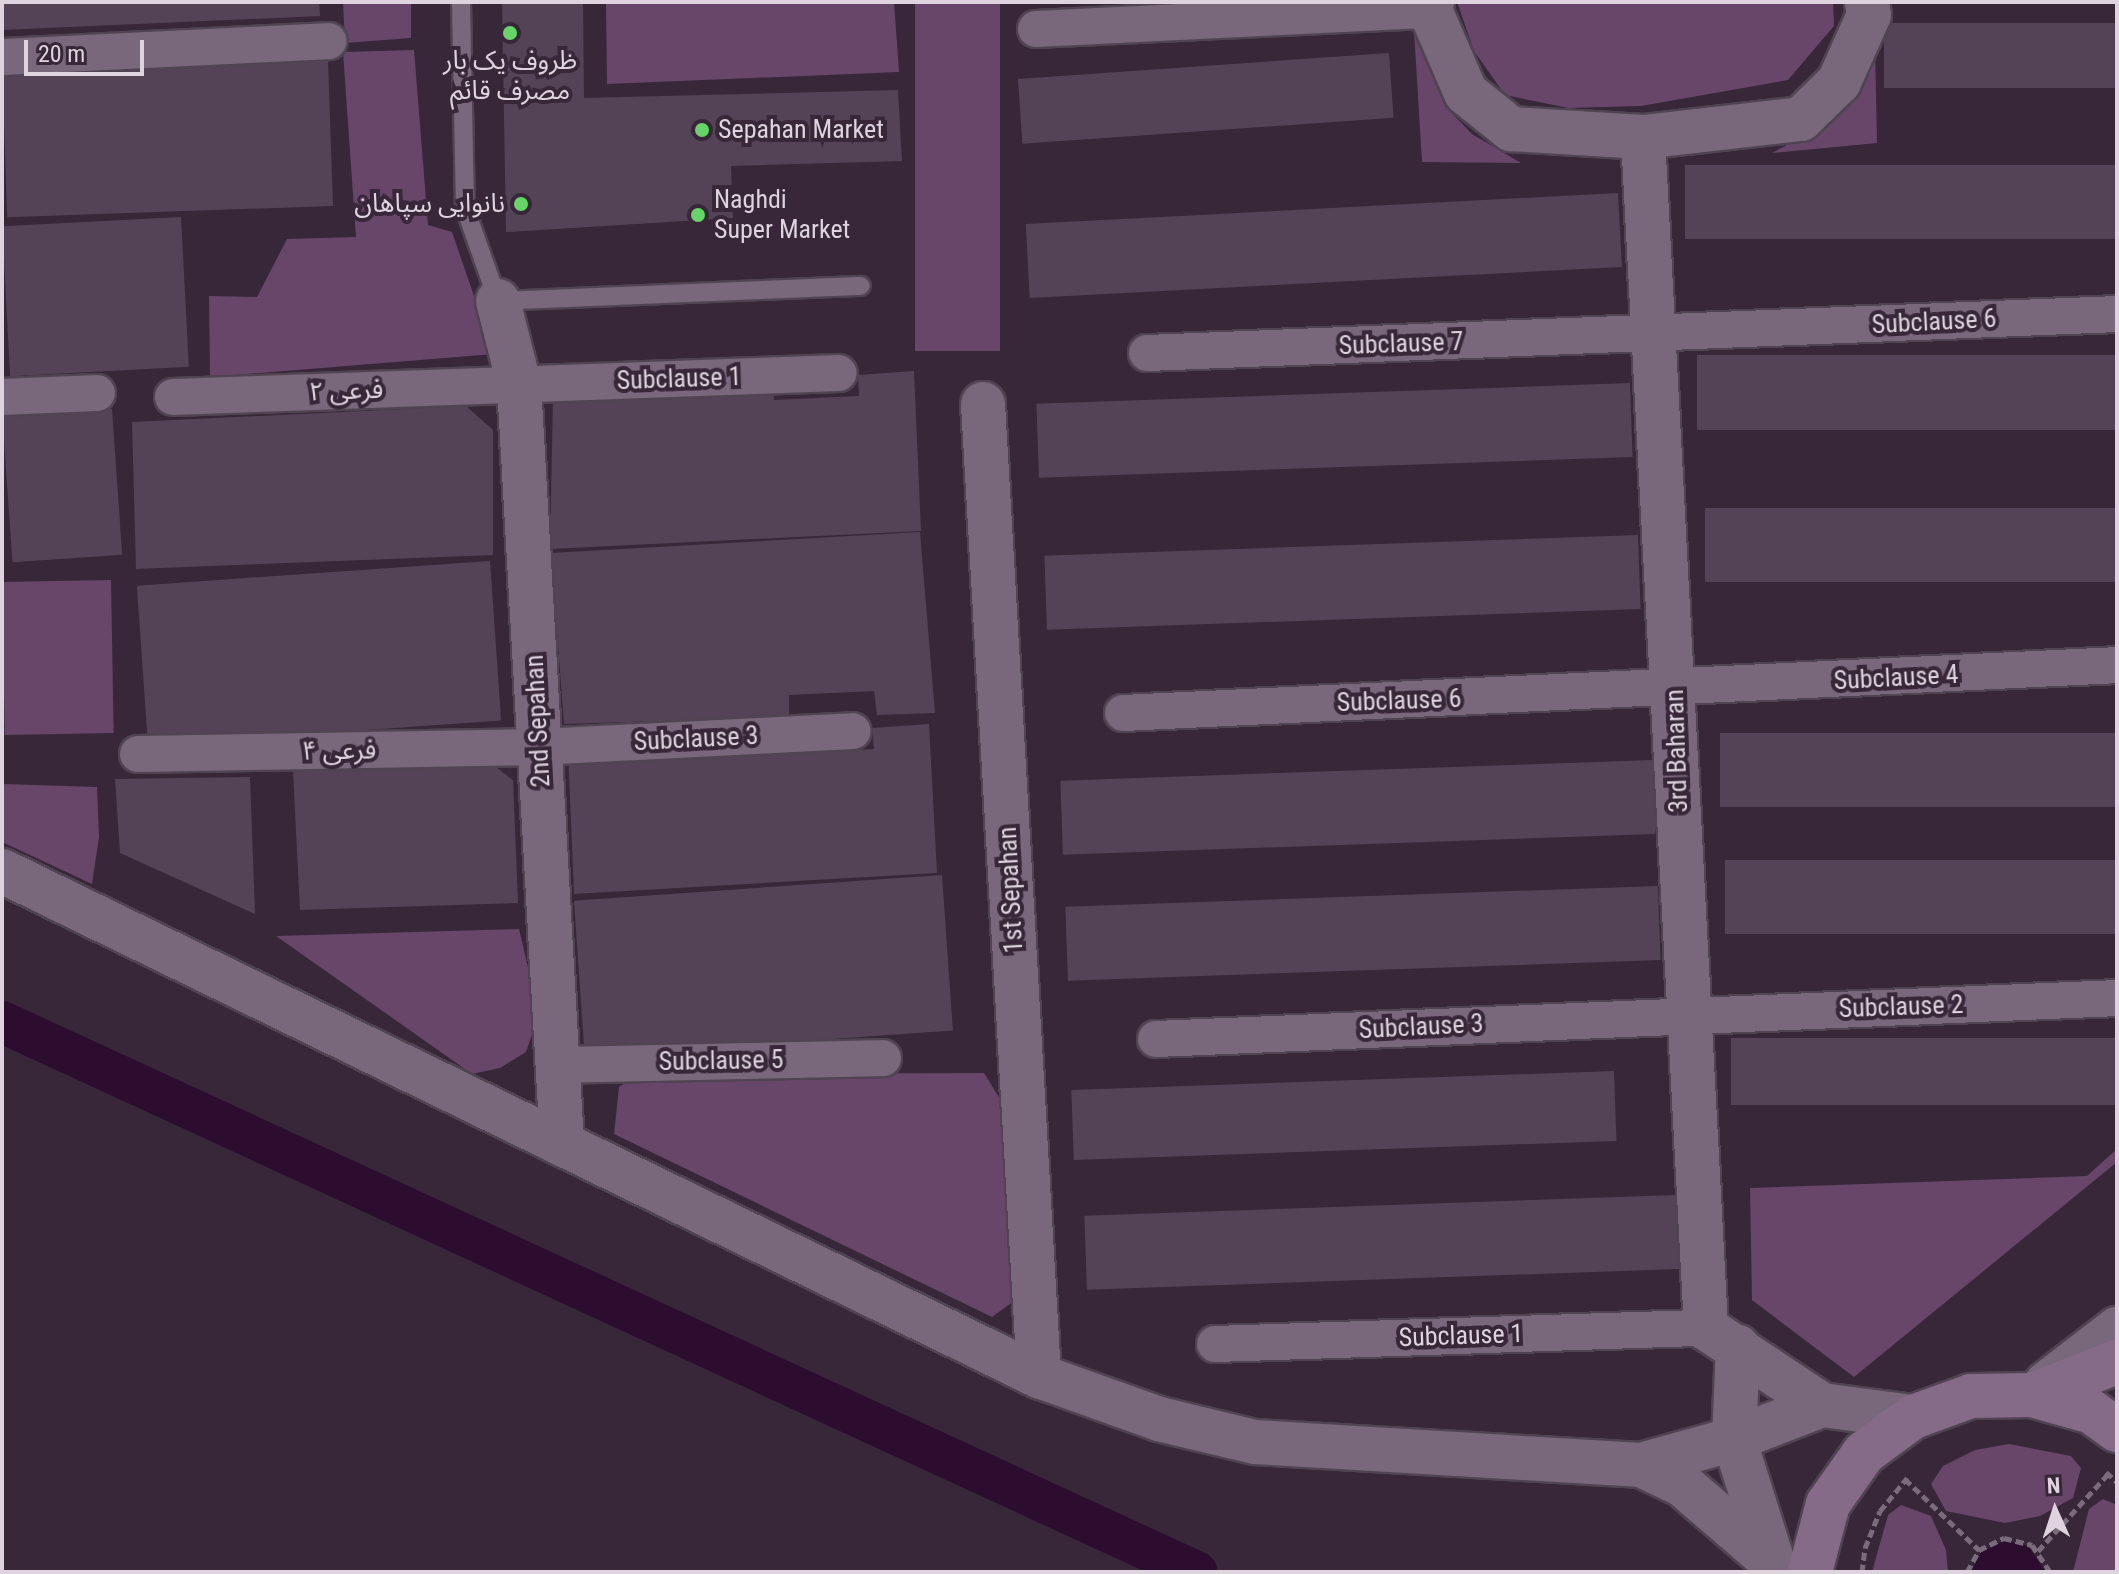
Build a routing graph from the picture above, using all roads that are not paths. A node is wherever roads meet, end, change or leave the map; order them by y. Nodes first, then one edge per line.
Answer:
1 (461, 2) edge
2 (1867, 2) edge
3 (1431, 6) edge
4 (1036, 29) dead end
5 (329, 41) dead end
6 (2, 57) edge
7 (1643, 137) junction
8 (861, 286) dead end
9 (498, 301) junction
10 (2117, 314) edge
11 (1655, 335) junction
12 (1147, 353) dead end
13 (839, 373) dead end
14 (519, 384) junction
15 (97, 393) dead end
16 (2, 397) edge
17 (173, 397) dead end
18 (983, 404) dead end
19 (2117, 665) edge
20 (1675, 690) junction
21 (1123, 713) dead end
22 (853, 731) dead end
23 (539, 747) junction
24 (138, 754) dead end
25 (2, 871) edge
26 (2117, 998) edge
27 (1686, 1016) junction
28 (1156, 1039) dead end
29 (883, 1058) dead end
30 (559, 1065) junction
31 (562, 1144) junction
32 (2117, 1329) edge
33 (1722, 1338) junction
34 (1215, 1344) dead end
35 (2117, 1362) edge
36 (1039, 1376) junction
37 (2032, 1395) junction
38 (1822, 1405) junction
39 (1913, 1417) junction
40 (1734, 1439) junction
41 (2106, 1447) edge
42 (1641, 1465) junction
43 (1787, 1569) edge

1 - 9 lane
2 - 7 street
3 - 4 street
3 - 7 street
5 - 6 street
7 - 11 street, 3rd Baharan
8 - 9 lane
9 - 14 street, 2nd Sepahan
10 - 11 street, Subclause 6
11 - 12 street, Subclause 7
11 - 20 street, 3rd Baharan
13 - 14 street, Subclause 1
14 - 17 street, فرعی ۲
14 - 23 street, 2nd Sepahan
15 - 16 street
18 - 36 street, 1st Sepahan
19 - 20 street, Subclause 4
20 - 21 street, Subclause 6
20 - 27 street, 3rd Baharan
22 - 23 street, Subclause 3
23 - 24 street, فرعی ۴
23 - 30 street, 2nd Sepahan
25 - 31 street
26 - 27 street, Subclause 2
27 - 28 street, Subclause 3
27 - 33 street, 3rd Baharan
29 - 30 street, Subclause 5
30 - 31 street, 2nd Sepahan
31 - 36 street
32 - 37 street
33 - 34 street, Subclause 1
33 - 38 street
33 - 40 street, 3rd Baharan
35 - 37 main road
36 - 42 street
37 - 39 main road
37 - 41 main road
38 - 39 street
38 - 40 street
39 - 43 main road
40 - 42 street
40 - 43 street, 3rd Baharan
42 - 43 street

